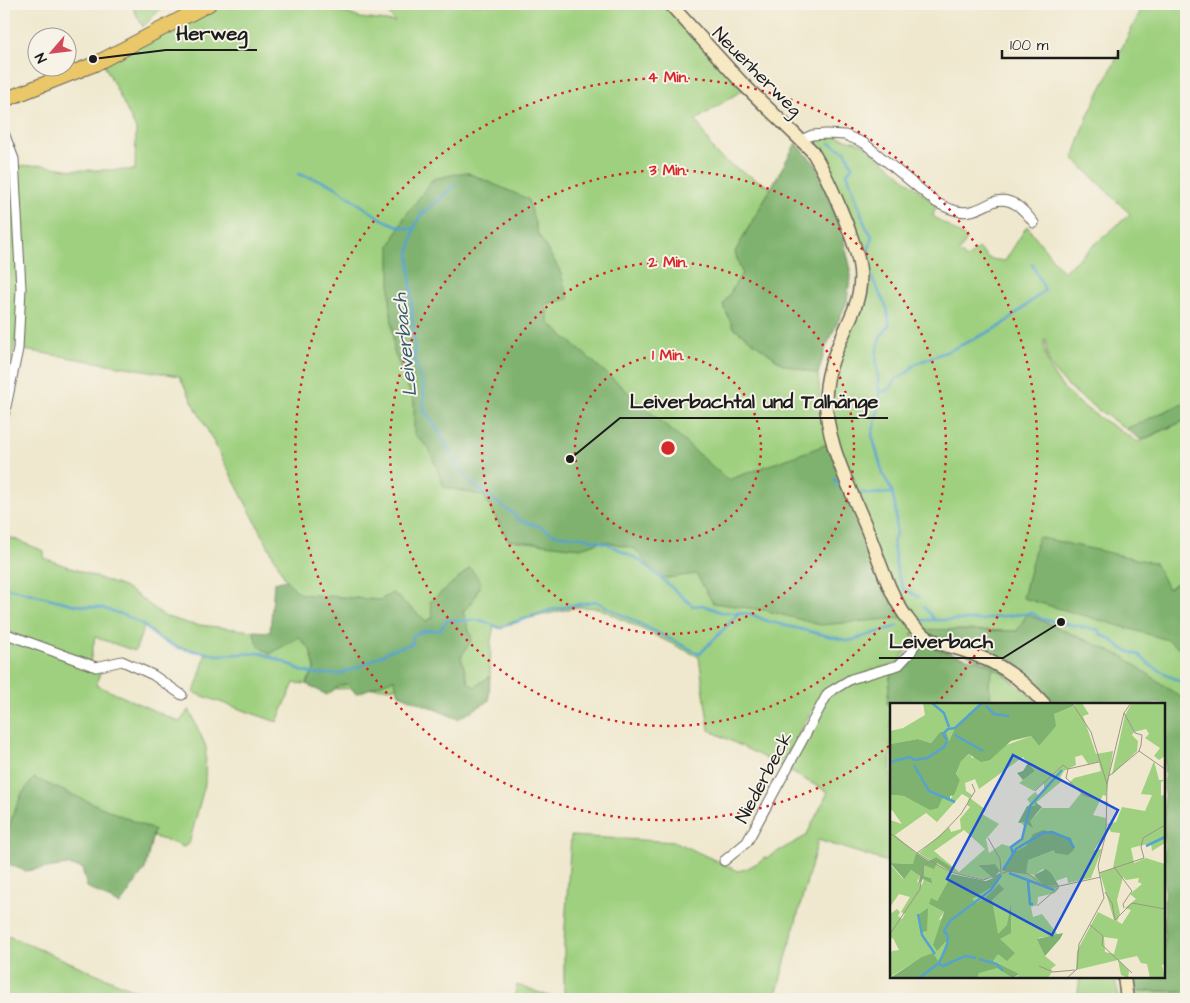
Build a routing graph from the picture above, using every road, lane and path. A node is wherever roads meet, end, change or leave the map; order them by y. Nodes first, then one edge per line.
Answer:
1 (209, 4) edge
2 (670, 4) edge
3 (4, 100) edge
4 (4, 132) edge
5 (801, 140) junction
6 (1034, 223) dead end
7 (4, 416) edge
8 (4, 633) edge
9 (920, 634) junction
10 (182, 695) dead end
11 (1043, 703) edge
12 (724, 860) dead end
13 (1124, 978) edge
14 (1127, 999) edge

1 - 3 main road
2 - 5 street, Neuenherweg
4 - 7 street
5 - 6 street, Neuenherweg
5 - 9 street
8 - 10 street
9 - 11 street
9 - 12 street, Niederbeck
13 - 14 street

